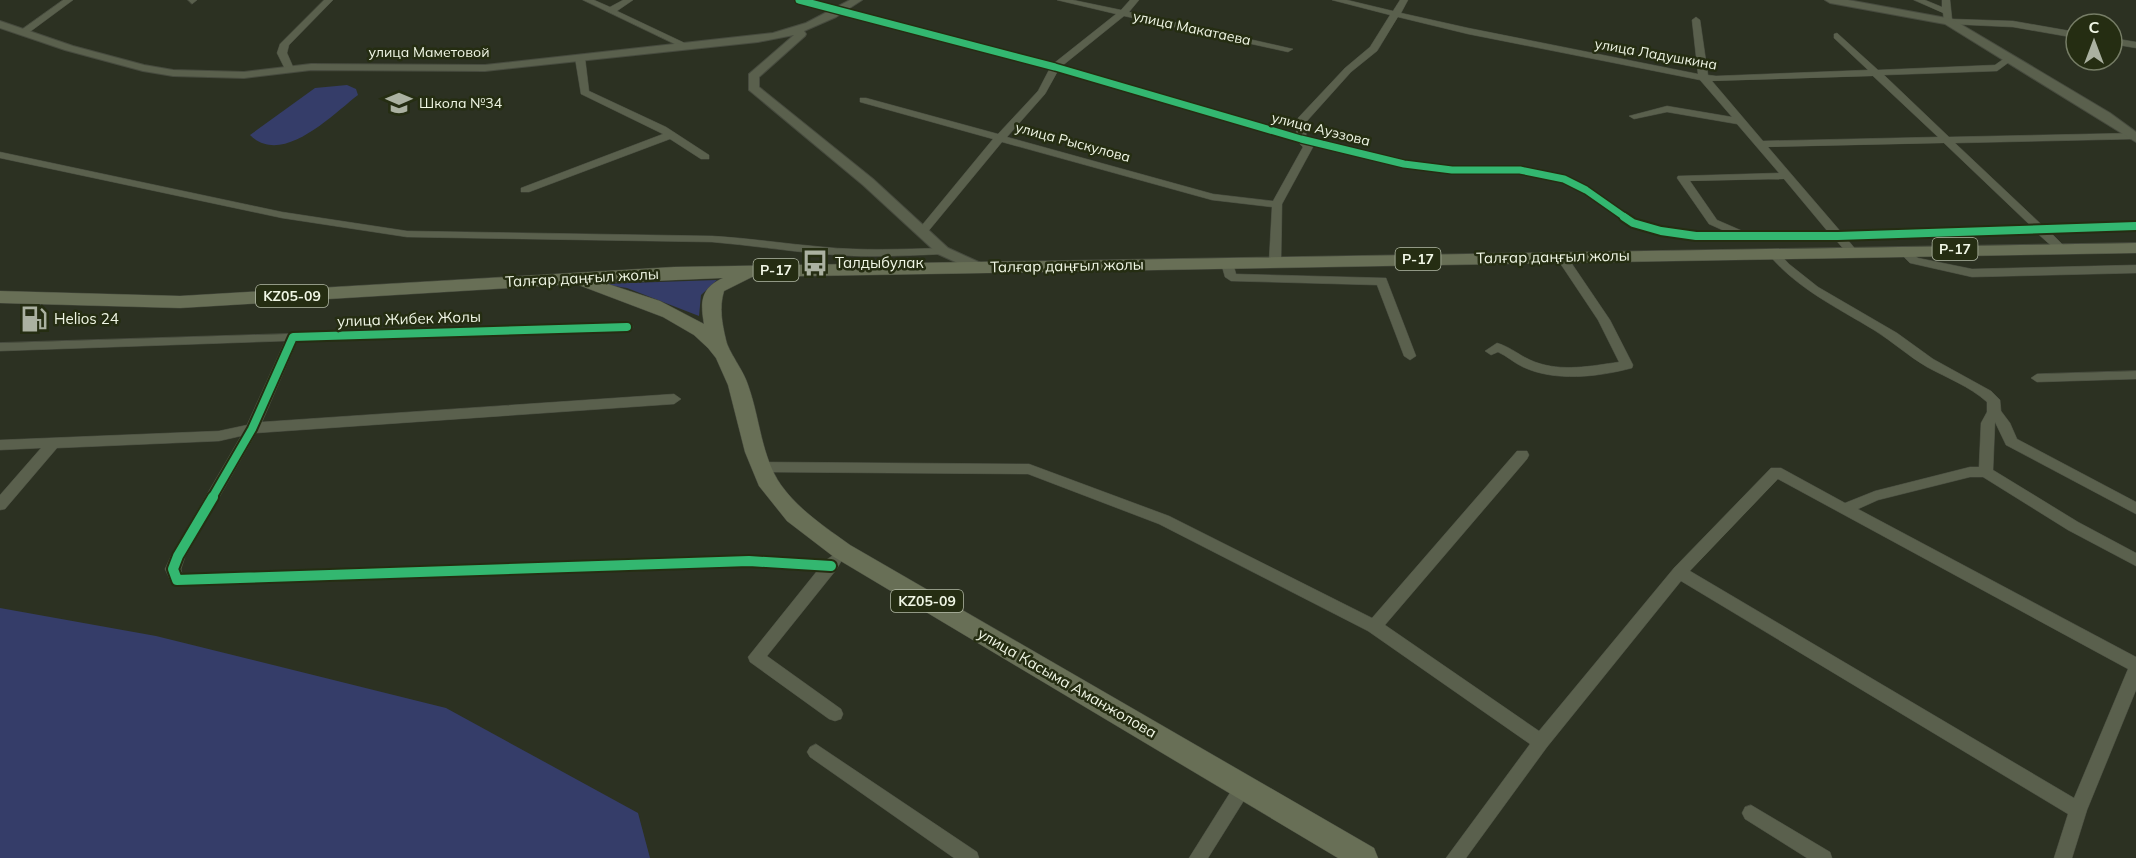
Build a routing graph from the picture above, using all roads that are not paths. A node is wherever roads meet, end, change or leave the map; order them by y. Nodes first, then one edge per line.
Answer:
1 (69, 0) edge
2 (329, 0) edge
3 (587, 0) edge
4 (629, 0) edge
5 (799, 0) edge
6 (856, 0) edge
7 (1061, 0) edge
8 (1135, 0) edge
9 (1336, 0) edge
10 (1404, 0) edge
11 (1830, 0) edge
12 (1918, 0) edge
13 (1946, 0) edge
14 (612, 10) junction
15 (837, 12) junction
16 (1122, 13) junction
17 (1395, 14) junction
18 (1947, 17) junction
19 (1696, 20) dead end
20 (0, 24) edge
21 (809, 27) junction
22 (24, 32) junction
23 (2064, 34) edge
24 (1837, 36) dead end
25 (686, 46) junction
26 (1288, 49) dead end
27 (580, 58) junction
28 (2009, 58) junction
29 (1055, 67) junction
30 (289, 69) junction
31 (1877, 73) junction
32 (1703, 77) junction
33 (863, 100) dead end
34 (1634, 116) dead end
35 (1739, 121) junction
36 (671, 135) junction
37 (2135, 137) edge
38 (1000, 138) junction
39 (1301, 138) junction
40 (1948, 140) junction
41 (1758, 144) junction
42 (0, 155) edge
43 (705, 157) dead end
44 (1786, 176) junction
45 (525, 190) dead end
46 (1277, 204) junction
47 (2136, 226) edge
48 (2042, 230) junction
49 (922, 232) junction
50 (1920, 233) junction
51 (1746, 236) junction
52 (1838, 236) junction
53 (2060, 248) junction
54 (2136, 248) edge
55 (1904, 250) junction
56 (1933, 250) junction
57 (943, 251) junction
58 (1851, 251) junction
59 (1773, 253) junction
60 (1562, 257) junction
61 (1275, 262) junction
62 (1227, 263) junction
63 (978, 267) junction
64 (2136, 269) edge
65 (755, 271) junction
66 (574, 279) junction
67 (3, 300) edge
68 (627, 327) dead end
69 (293, 338) junction
70 (717, 345) junction
71 (0, 347) edge
72 (1491, 351) dead end
73 (1410, 356) dead end
74 (2136, 375) edge
75 (2037, 378) dead end
76 (674, 399) dead end
77 (1994, 412) junction
78 (252, 429) junction
79 (53, 443) junction
80 (0, 445) edge
81 (1522, 455) dead end
82 (760, 467) junction
83 (1986, 472) junction
84 (0, 505) edge
85 (1847, 508) junction
86 (2136, 509) edge
87 (836, 558) junction
88 (2136, 560) edge
89 (1679, 572) junction
90 (1374, 626) junction
91 (2136, 665) edge
92 (2136, 670) edge
93 (835, 714) dead end
94 (1541, 742) junction
95 (816, 752) dead end
96 (1244, 786) junction
97 (2078, 810) junction
98 (1751, 813) dead end
99 (970, 858) edge
100 (1198, 858) edge
101 (1364, 858) edge
102 (1455, 858) edge
103 (1823, 858) edge
104 (2063, 858) edge

1 - 22 street
2 - 30 street
3 - 14 street
4 - 14 street
5 - 15 street, улица Ауэзова
6 - 15 street, улица Маметовой
7 - 16 street, улица Макатаева
8 - 16 street
9 - 17 street, улица Ладушкина
10 - 17 street
11 - 18 street
12 - 18 street
13 - 18 street
14 - 25 street
15 - 21 street, улица Маметовой
15 - 29 street, улица Ауэзова
16 - 26 street, улица Макатаева
16 - 29 street
17 - 32 street, улица Ладушкина
17 - 39 street
18 - 23 street
18 - 28 street
19 - 32 street
20 - 22 street, улица Маметовой
21 - 25 street, улица Маметовой
21 - 49 street
22 - 30 street, улица Маметовой
24 - 31 street
25 - 27 street, улица Маметовой
27 - 30 street, улица Маметовой
27 - 36 street
28 - 31 street, улица Ладушкина
28 - 37 street
29 - 38 street
29 - 39 street, улица Ауэзова
31 - 32 street, улица Ладушкина
31 - 40 street
32 - 35 street
33 - 38 street, улица Рыскулова
34 - 35 street
35 - 41 street
36 - 43 street
36 - 45 street
37 - 40 street
38 - 46 street, улица Рыскулова
38 - 49 street
39 - 46 street
39 - 51 street, улица Ауэзова
40 - 41 street
40 - 48 street
41 - 44 street
42 - 57 street
44 - 51 street
44 - 52 street
46 - 61 street
47 - 48 street, улица Ауэзова
48 - 50 street, улица Ауэзова
48 - 53 street
49 - 57 street
50 - 52 street, улица Ауэзова
50 - 56 street
51 - 52 street, улица Ауэзова
52 - 58 street
53 - 54 main road, Талғар даңғыл жолы / P-17
53 - 56 main road, Талғар даңғыл жолы / P-17
55 - 56 main road, Талғар даңғыл жолы / P-17
55 - 58 main road, Талғар даңғыл жолы / P-17
55 - 64 street
57 - 63 street
58 - 59 main road, Талғар даңғыл жолы / P-17
59 - 60 main road, Талғар даңғыл жолы / P-17
59 - 77 street
60 - 61 main road, Талғар даңғыл жолы / P-17
60 - 72 street
61 - 62 main road, Талғар даңғыл жолы / P-17
62 - 63 main road, Талғар даңғыл жолы / P-17
62 - 73 street
63 - 65 main road, Талғар даңғыл жолы / P-17
65 - 66 main road, Талғар даңғыл жолы / P-17
65 - 70 main road
66 - 67 main road, Талғар даңғыл жолы / KZ05-09
66 - 70 main road, улица Касыма Аманжолова / KZ05-09
68 - 69 street, улица Жибек Жолы
69 - 71 street, улица Жибек Жолы
69 - 78 street
70 - 82 main road, улица Касыма Аманжолова / KZ05-09
74 - 75 street
76 - 78 street
77 - 83 street
77 - 86 street
78 - 79 street
78 - 87 street
79 - 80 street
79 - 84 street
81 - 90 street
82 - 87 main road, улица Касыма Аманжолова / KZ05-09
82 - 90 street
83 - 85 street
83 - 88 street
85 - 89 street
85 - 91 street
87 - 93 street
87 - 96 main road, улица Касыма Аманжолова / KZ05-09
89 - 94 street
89 - 97 street
90 - 94 street
92 - 97 street
94 - 102 street
95 - 99 street
96 - 100 street
96 - 101 main road, улица Касыма Аманжолова / KZ05-09
97 - 104 street
98 - 103 street

